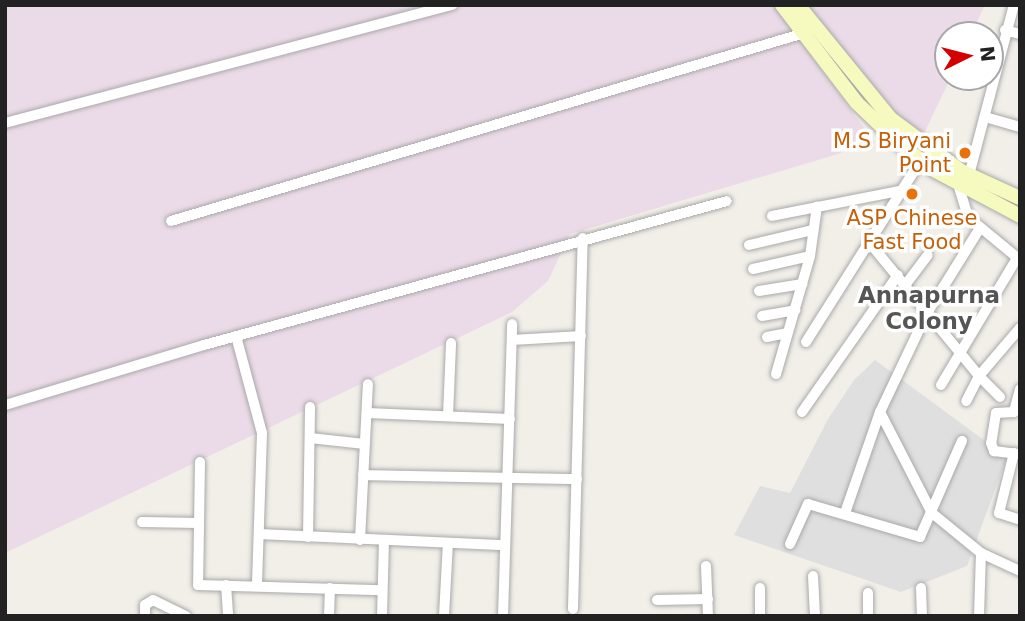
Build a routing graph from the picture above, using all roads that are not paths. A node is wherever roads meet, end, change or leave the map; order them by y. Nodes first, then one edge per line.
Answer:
1 (453, 5) edge
2 (782, 5) edge
3 (798, 5) edge
4 (1014, 5) edge
5 (1005, 30) junction
6 (810, 31) junction
7 (1020, 34) edge
8 (985, 117) junction
9 (5, 123) edge
10 (1020, 127) edge
11 (921, 160) junction
12 (964, 180) junction
13 (899, 191) junction
14 (1020, 198) edge
15 (727, 201) dead end
16 (817, 206) junction
17 (772, 216) dead end
18 (1020, 216) edge
19 (171, 221) dead end
20 (979, 228) junction
21 (813, 230) junction
22 (583, 238) junction
23 (869, 242) junction
24 (749, 246) dead end
25 (928, 255) dead end
26 (810, 256) junction
27 (1018, 259) edge
28 (753, 269) dead end
29 (898, 275) junction
30 (906, 284) junction
31 (802, 285) junction
32 (759, 291) dead end
33 (794, 310) junction
34 (927, 313) junction
35 (762, 316) dead end
36 (512, 324) dead end
37 (1020, 328) edge
38 (787, 333) junction
39 (236, 336) junction
40 (581, 336) junction
41 (767, 337) dead end
42 (512, 340) junction
43 (806, 342) dead end
44 (451, 343) dead end
45 (960, 355) junction
46 (776, 373) dead end
47 (979, 376) junction
48 (368, 384) dead end
49 (941, 385) dead end
50 (1020, 389) edge
51 (1000, 397) dead end
52 (966, 401) dead end
53 (5, 405) edge
54 (310, 407) dead end
55 (802, 412) dead end
56 (880, 412) junction
57 (367, 413) junction
58 (1017, 413) edge
59 (448, 416) junction
60 (510, 419) junction
61 (310, 438) junction
62 (962, 441) dead end
63 (365, 444) junction
64 (1017, 454) edge
65 (200, 461) dead end
66 (363, 475) junction
67 (577, 478) junction
68 (508, 479) junction
69 (845, 513) junction
70 (932, 513) junction
71 (1020, 520) edge
72 (142, 522) dead end
73 (199, 523) junction
74 (259, 534) junction
75 (308, 537) junction
76 (360, 540) junction
77 (384, 541) junction
78 (448, 542) junction
79 (790, 544) dead end
80 (505, 545) junction
81 (981, 553) junction
82 (706, 566) dead end
83 (1020, 571) edge
84 (813, 576) dead end
85 (226, 585) junction
86 (257, 585) junction
87 (760, 587) dead end
88 (330, 588) junction
89 (921, 588) dead end
90 (382, 590) junction
91 (868, 593) dead end
92 (708, 599) junction
93 (657, 600) dead end
94 (573, 609) dead end
95 (145, 616) edge
96 (186, 616) edge
97 (228, 616) edge
98 (329, 616) edge
99 (382, 616) edge
100 (444, 616) edge
101 (503, 616) edge
102 (708, 616) edge
103 (760, 616) edge
104 (815, 616) edge
105 (868, 616) edge
106 (922, 616) edge
107 (979, 616) edge

1 - 9 street
2 - 6 main road
3 - 6 main road
4 - 5 street
5 - 7 street
5 - 8 street
6 - 11 main road
6 - 12 main road
6 - 19 street
8 - 10 street
8 - 12 street
11 - 12 main road
11 - 13 street
12 - 14 main road
12 - 18 main road
12 - 20 street
13 - 16 street
13 - 23 street
15 - 22 street
16 - 17 street
16 - 21 street
20 - 27 street
20 - 34 street
21 - 24 street
21 - 26 street
22 - 39 street
22 - 40 street
23 - 29 street
23 - 43 street
25 - 30 street
26 - 28 street
26 - 31 street
27 - 45 street
29 - 30 street
29 - 55 street
30 - 34 street
31 - 32 street
31 - 33 street
33 - 35 street
33 - 38 street
34 - 45 street
34 - 56 street
36 - 42 street
37 - 47 street
38 - 41 street
38 - 46 street
39 - 53 street
39 - 74 street
40 - 42 street
40 - 67 street
42 - 60 street
44 - 59 street
45 - 47 street
45 - 49 street
47 - 51 street
47 - 52 street
48 - 57 street
50 - 58 street
54 - 61 street
56 - 69 street
56 - 70 street
57 - 59 street
57 - 63 street
58 - 64 street
59 - 60 street
60 - 68 street
61 - 63 street
61 - 75 street
62 - 70 street
63 - 66 street
64 - 71 street
65 - 73 street
66 - 68 street
66 - 76 street
67 - 68 street
67 - 94 street
68 - 80 street
69 - 70 street
69 - 79 street
70 - 81 street
72 - 73 street
73 - 85 street
74 - 75 street
74 - 86 street
75 - 76 street
76 - 77 street
77 - 78 street
77 - 90 street
78 - 80 street
78 - 100 street
80 - 101 street
81 - 83 street
81 - 107 street
82 - 92 street
84 - 104 street
85 - 86 street
85 - 97 street
86 - 88 street
87 - 103 street
88 - 90 street
88 - 98 street
89 - 106 street
90 - 99 street
91 - 105 street
92 - 93 street
92 - 102 street
95 - 96 street

